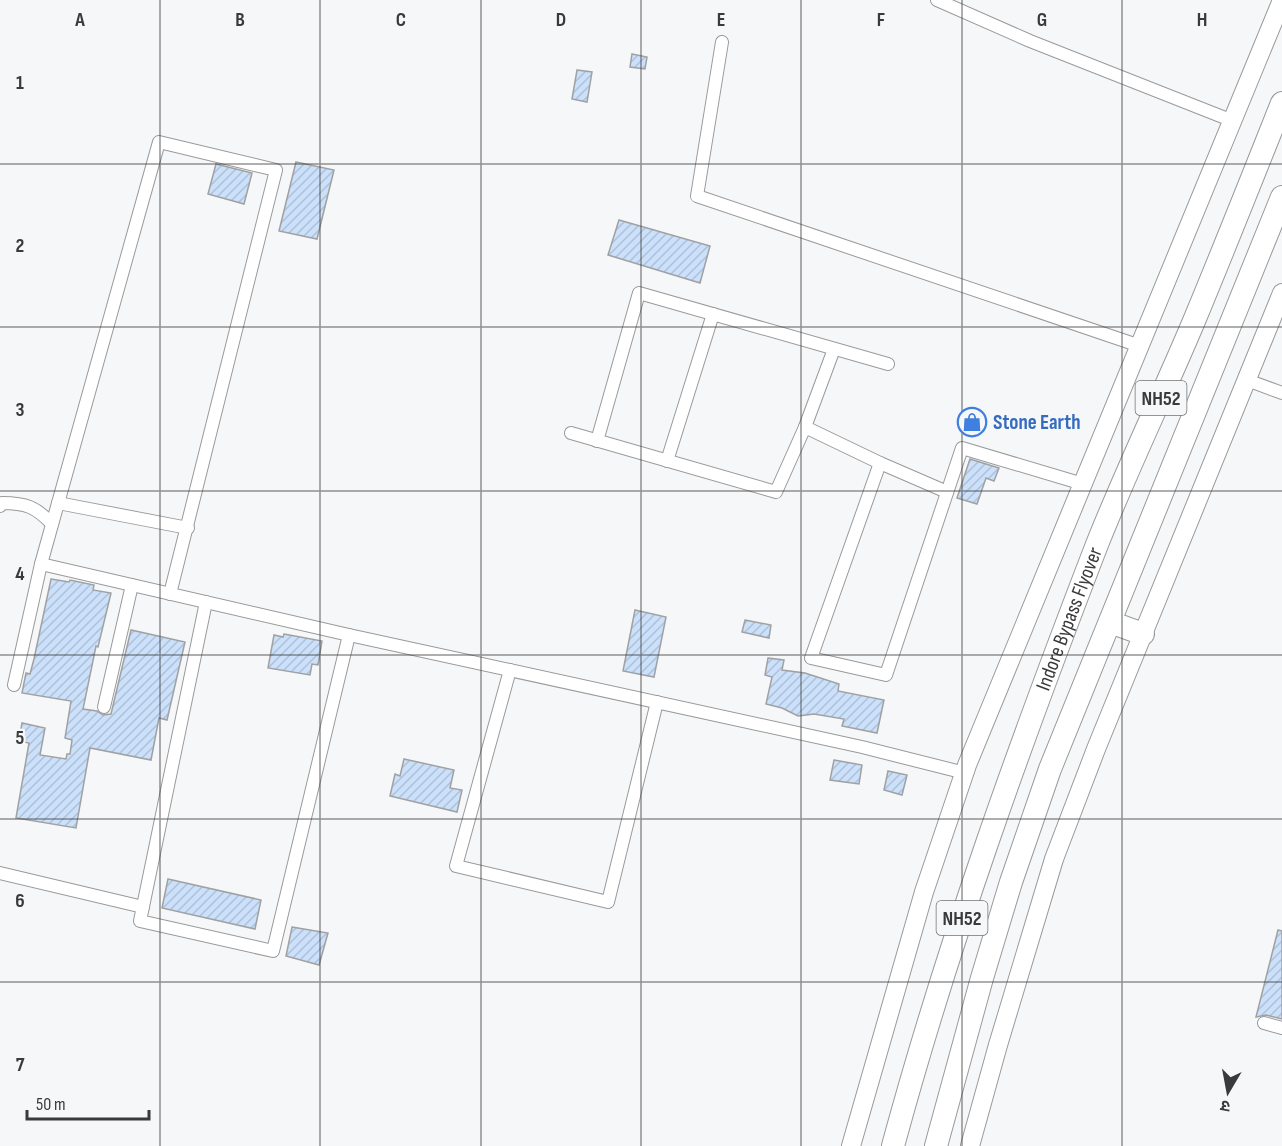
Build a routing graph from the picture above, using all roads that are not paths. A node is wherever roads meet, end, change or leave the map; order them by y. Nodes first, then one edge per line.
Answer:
1 (937, 0) edge
2 (1282, 0) edge
3 (722, 42) dead end
4 (1282, 103) edge
5 (1233, 121) junction
6 (1282, 197) edge
7 (1282, 293) edge
8 (714, 314) junction
9 (1140, 346) junction
10 (834, 349) junction
11 (888, 364) dead end
12 (1246, 380) junction
13 (1282, 393) edge
14 (805, 427) junction
15 (571, 433) dead end
16 (597, 441) junction
17 (667, 461) junction
18 (880, 463) junction
19 (1083, 484) junction
20 (947, 492) junction
21 (58, 503) junction
22 (0, 506) edge
23 (52, 524) junction
24 (188, 528) junction
25 (41, 564) junction
26 (132, 585) junction
27 (170, 594) junction
28 (206, 602) junction
29 (1110, 622) junction
30 (1143, 634) junction
31 (349, 635) junction
32 (510, 670) junction
33 (14, 685) dead end
34 (657, 702) junction
35 (104, 707) dead end
36 (964, 773) junction
37 (0, 873) edge
38 (142, 907) junction
39 (1264, 1023) dead end
40 (1282, 1028) edge
41 (851, 1146) edge
42 (892, 1146) edge
43 (936, 1146) edge
44 (970, 1146) edge

1 - 5 street
2 - 5 street
3 - 9 street
4 - 42 highway, Indore Bypass Flyover / NH52
5 - 9 street
6 - 29 highway, Indore Bypass Flyover / NH52
7 - 12 street
8 - 10 street
8 - 16 street
8 - 17 street
9 - 19 street
10 - 11 street
10 - 14 street
12 - 13 street
12 - 30 street
14 - 17 street
14 - 18 street
15 - 16 street
16 - 17 street
18 - 20 street
18 - 20 street
19 - 20 street
19 - 36 street
21 - 23 street
21 - 24 street
21 - 24 street
22 - 23 street
23 - 25 street
24 - 27 street
25 - 26 street
25 - 33 street
26 - 27 street
26 - 35 street
27 - 28 street
28 - 31 street
28 - 38 street
29 - 30 highway
29 - 43 highway, Indore Bypass Flyover / NH52
30 - 44 street
31 - 32 street
31 - 38 street
32 - 34 street
32 - 34 street
34 - 36 street
36 - 41 street
37 - 38 street
39 - 40 street

